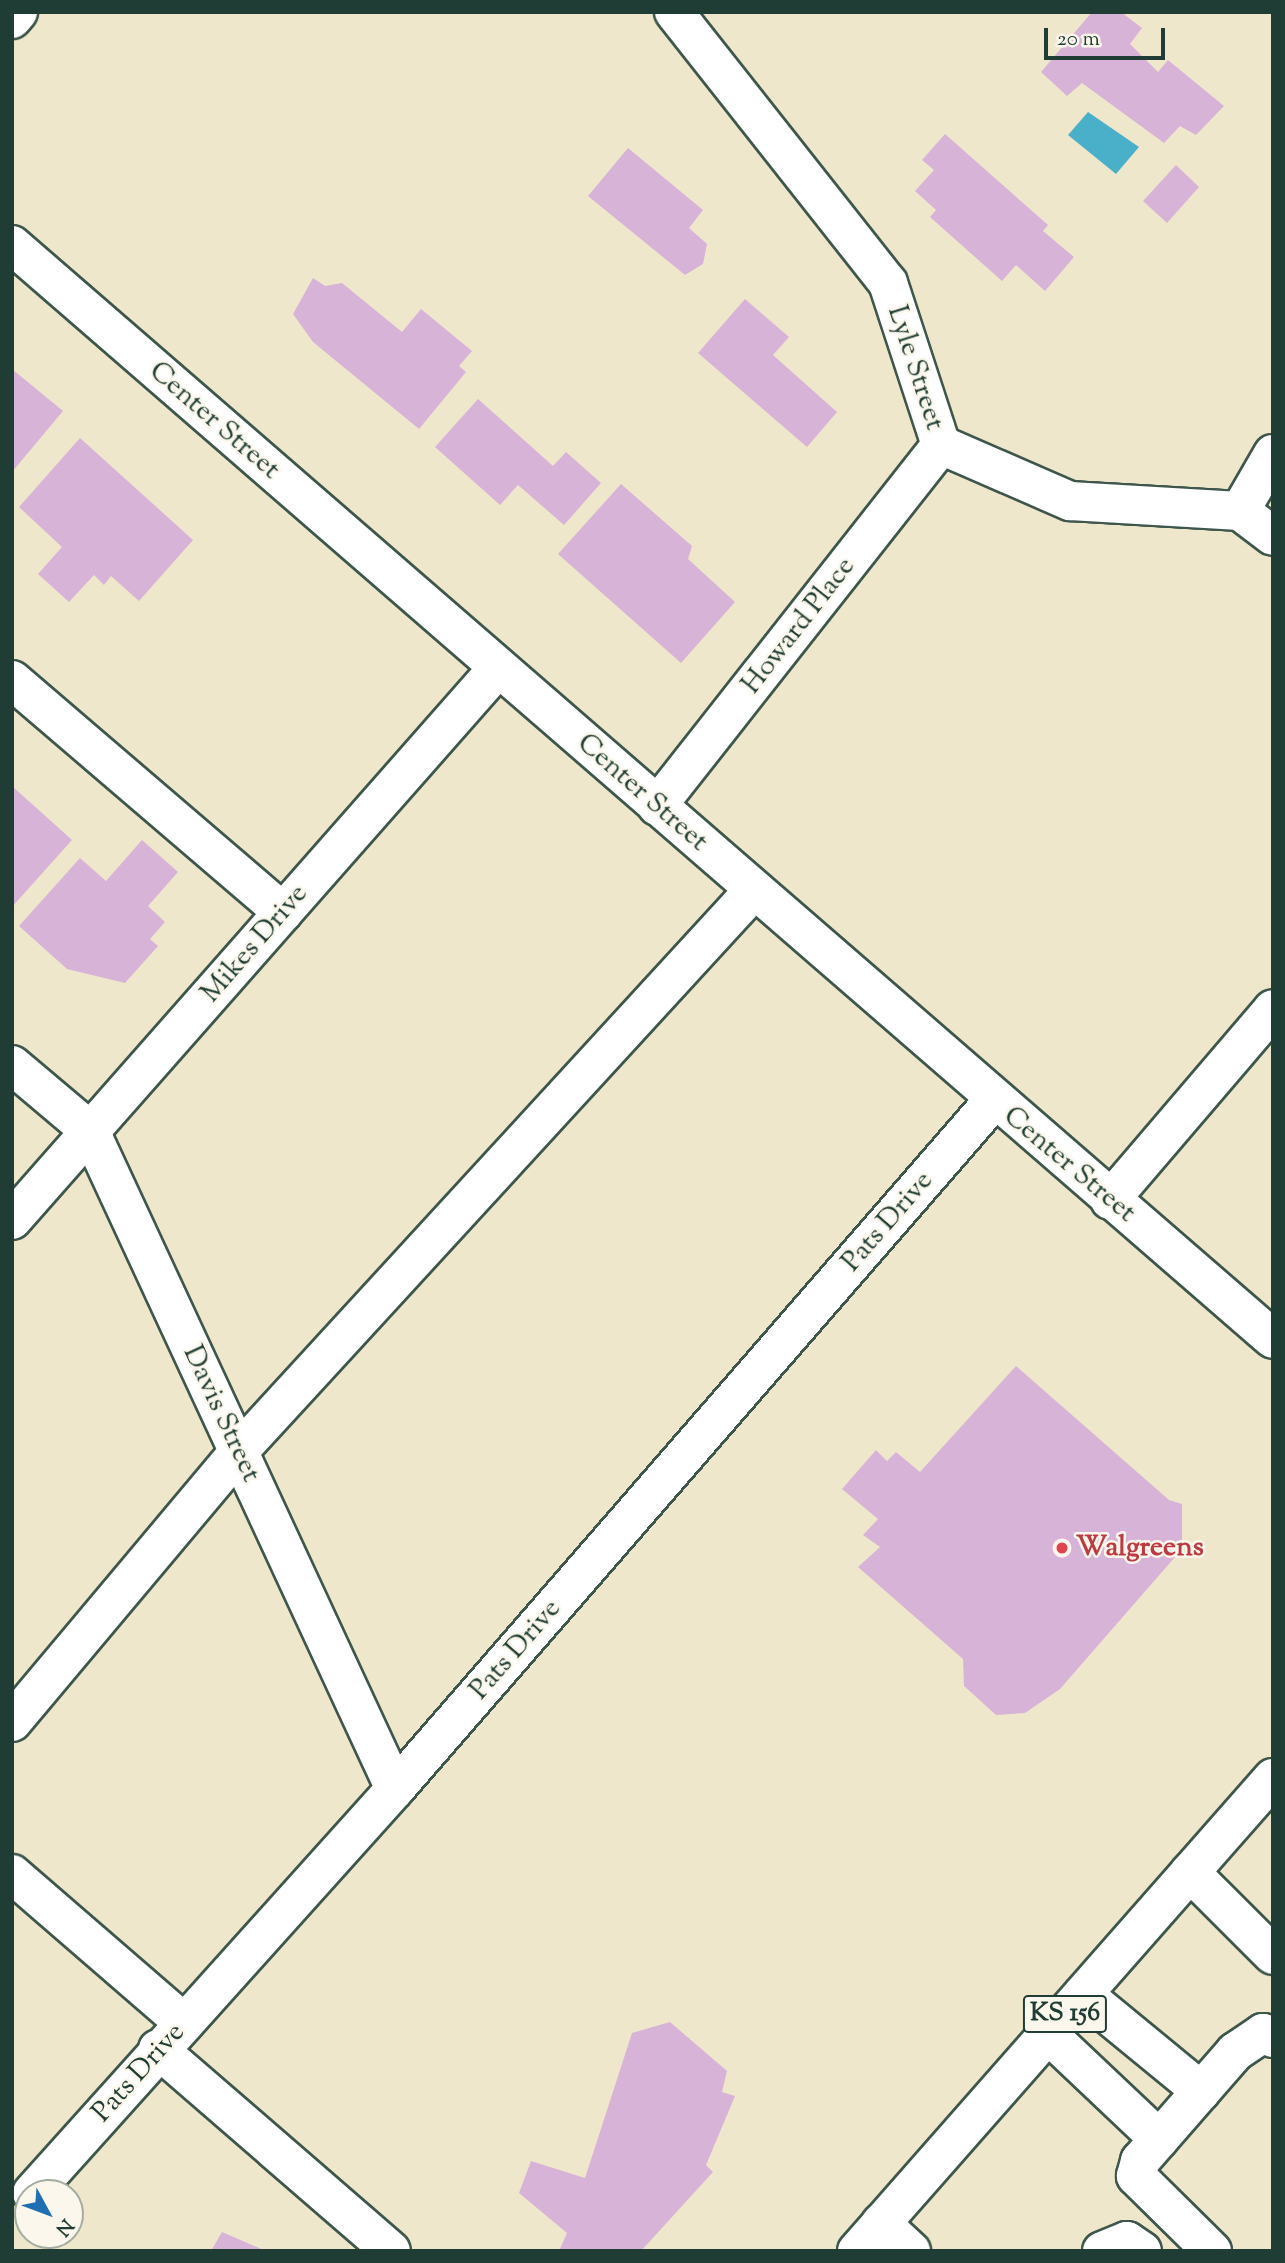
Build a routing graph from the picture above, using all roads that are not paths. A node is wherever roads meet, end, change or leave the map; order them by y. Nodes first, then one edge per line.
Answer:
1 (18, 12) edge
2 (674, 12) edge
3 (12, 19) edge
4 (12, 245) edge
5 (941, 446) junction
6 (1273, 454) edge
7 (1240, 511) junction
8 (1273, 536) edge
9 (498, 668) junction
10 (12, 680) edge
11 (657, 806) junction
12 (753, 891) junction
13 (283, 912) junction
14 (1273, 1009) edge
15 (12, 1065) edge
16 (993, 1101) junction
17 (90, 1131) junction
18 (1111, 1200) junction
19 (12, 1220) edge
20 (1273, 1339) edge
21 (239, 1451) junction
22 (12, 1723) edge
23 (1273, 1778) edge
24 (395, 1789) junction
25 (1191, 1872) junction
26 (12, 1874) edge
27 (1273, 1955) edge
28 (1083, 1994) junction
29 (1048, 2034) junction
30 (171, 2036) junction
31 (1273, 2038) edge
32 (1201, 2091) junction
33 (1160, 2139) junction
34 (44, 2179) edge
35 (869, 2237) edge
36 (391, 2251) edge
37 (912, 2251) edge
38 (1102, 2251) edge
39 (1142, 2251) edge
40 (1212, 2251) edge

1 - 3 street
2 - 5 street, Lyle Street
4 - 9 street, Center Street
5 - 7 street, Lyle Street
5 - 11 street, Howard Place
6 - 7 street
7 - 8 street
9 - 11 street, Center Street
9 - 13 street, Mikes Drive
10 - 13 street
11 - 12 street, Center Street
12 - 16 street, Center Street
12 - 21 street
13 - 17 street, Mikes Drive
14 - 18 street
15 - 17 street, Davis Street
16 - 18 street, Center Street
16 - 24 street, Pats Drive
17 - 19 street, Mikes Drive
17 - 21 street, Davis Street
18 - 20 street, Center Street
21 - 22 street
21 - 24 street, Davis Street
23 - 25 street, KS 156
24 - 30 street, Pats Drive
25 - 27 street
25 - 28 street, KS 156
26 - 30 street
28 - 29 street, KS 156
28 - 32 street
29 - 33 street
29 - 35 street, KS 156
30 - 34 street, Pats Drive
30 - 36 street
31 - 32 street
32 - 33 street
33 - 40 street
35 - 37 street
38 - 39 street

